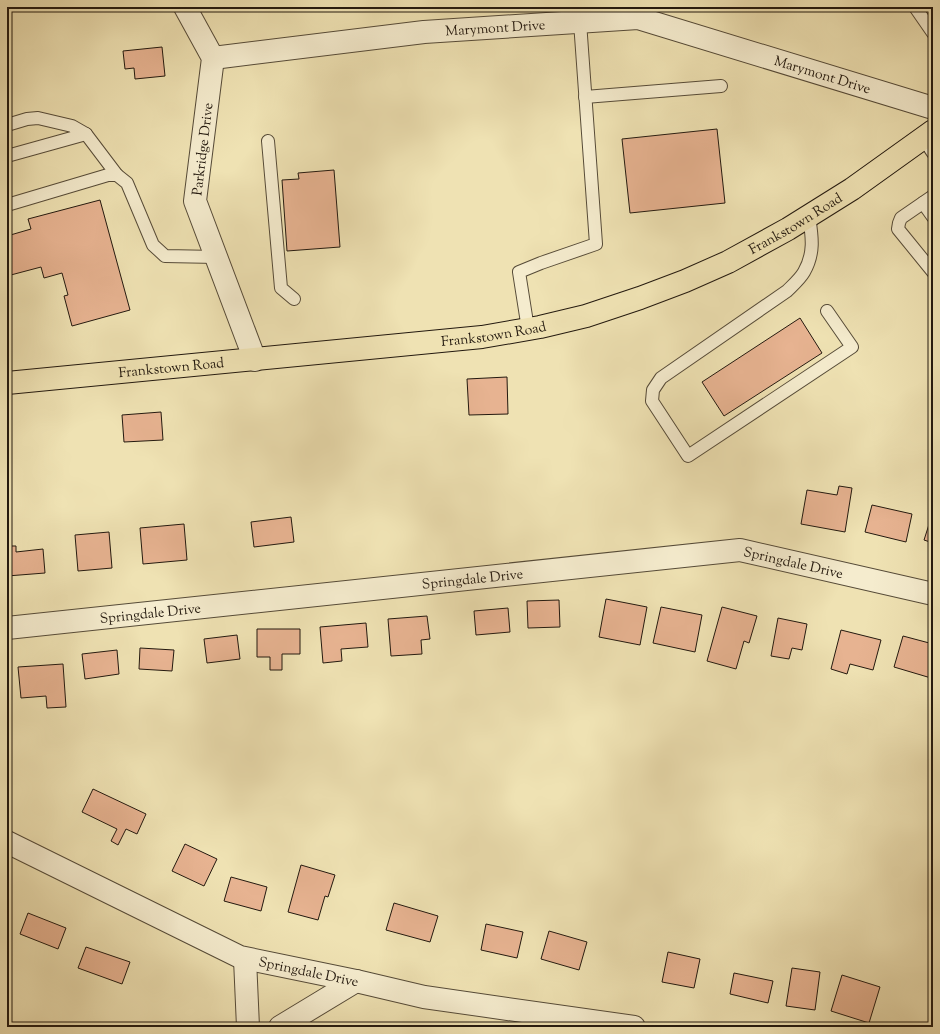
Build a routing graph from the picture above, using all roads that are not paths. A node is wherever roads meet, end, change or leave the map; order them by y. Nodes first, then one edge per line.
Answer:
1 (185, 7) edge
2 (915, 7) edge
3 (580, 22) junction
4 (933, 33) edge
5 (213, 58) junction
6 (721, 86) dead end
7 (585, 97) junction
8 (933, 108) edge
9 (7, 125) edge
10 (86, 134) junction
11 (268, 141) dead end
12 (930, 141) edge
13 (7, 156) edge
14 (117, 175) junction
15 (928, 200) edge
16 (7, 206) edge
17 (809, 216) junction
18 (933, 217) edge
19 (216, 257) junction
20 (933, 272) edge
21 (294, 299) dead end
22 (827, 311) dead end
23 (528, 329) junction
24 (255, 360) junction
25 (7, 383) edge
26 (933, 594) edge
27 (7, 628) edge
28 (7, 842) edge
29 (245, 959) junction
30 (356, 981) junction
31 (248, 1027) edge
32 (280, 1027) edge
33 (634, 1027) edge

1 - 5 street
2 - 4 lane
3 - 5 street, Marymont Drive
3 - 7 lane
3 - 8 street, Marymont Drive
5 - 19 street, Parkridge Drive
6 - 7 lane
7 - 23 lane
9 - 10 lane
10 - 13 lane
10 - 14 lane
11 - 21 lane
12 - 17 main road, Frankstown Road
14 - 16 lane
14 - 19 lane
15 - 18 lane
15 - 20 lane
17 - 22 lane
17 - 23 main road, Frankstown Road
19 - 24 street, Parkridge Drive
23 - 24 main road, Frankstown Road
24 - 25 main road, Frankstown Road
26 - 27 street, Springdale Drive
28 - 29 street, Springdale Drive
29 - 30 street, Springdale Drive
29 - 31 street
30 - 32 street
30 - 33 street, Springdale Drive

